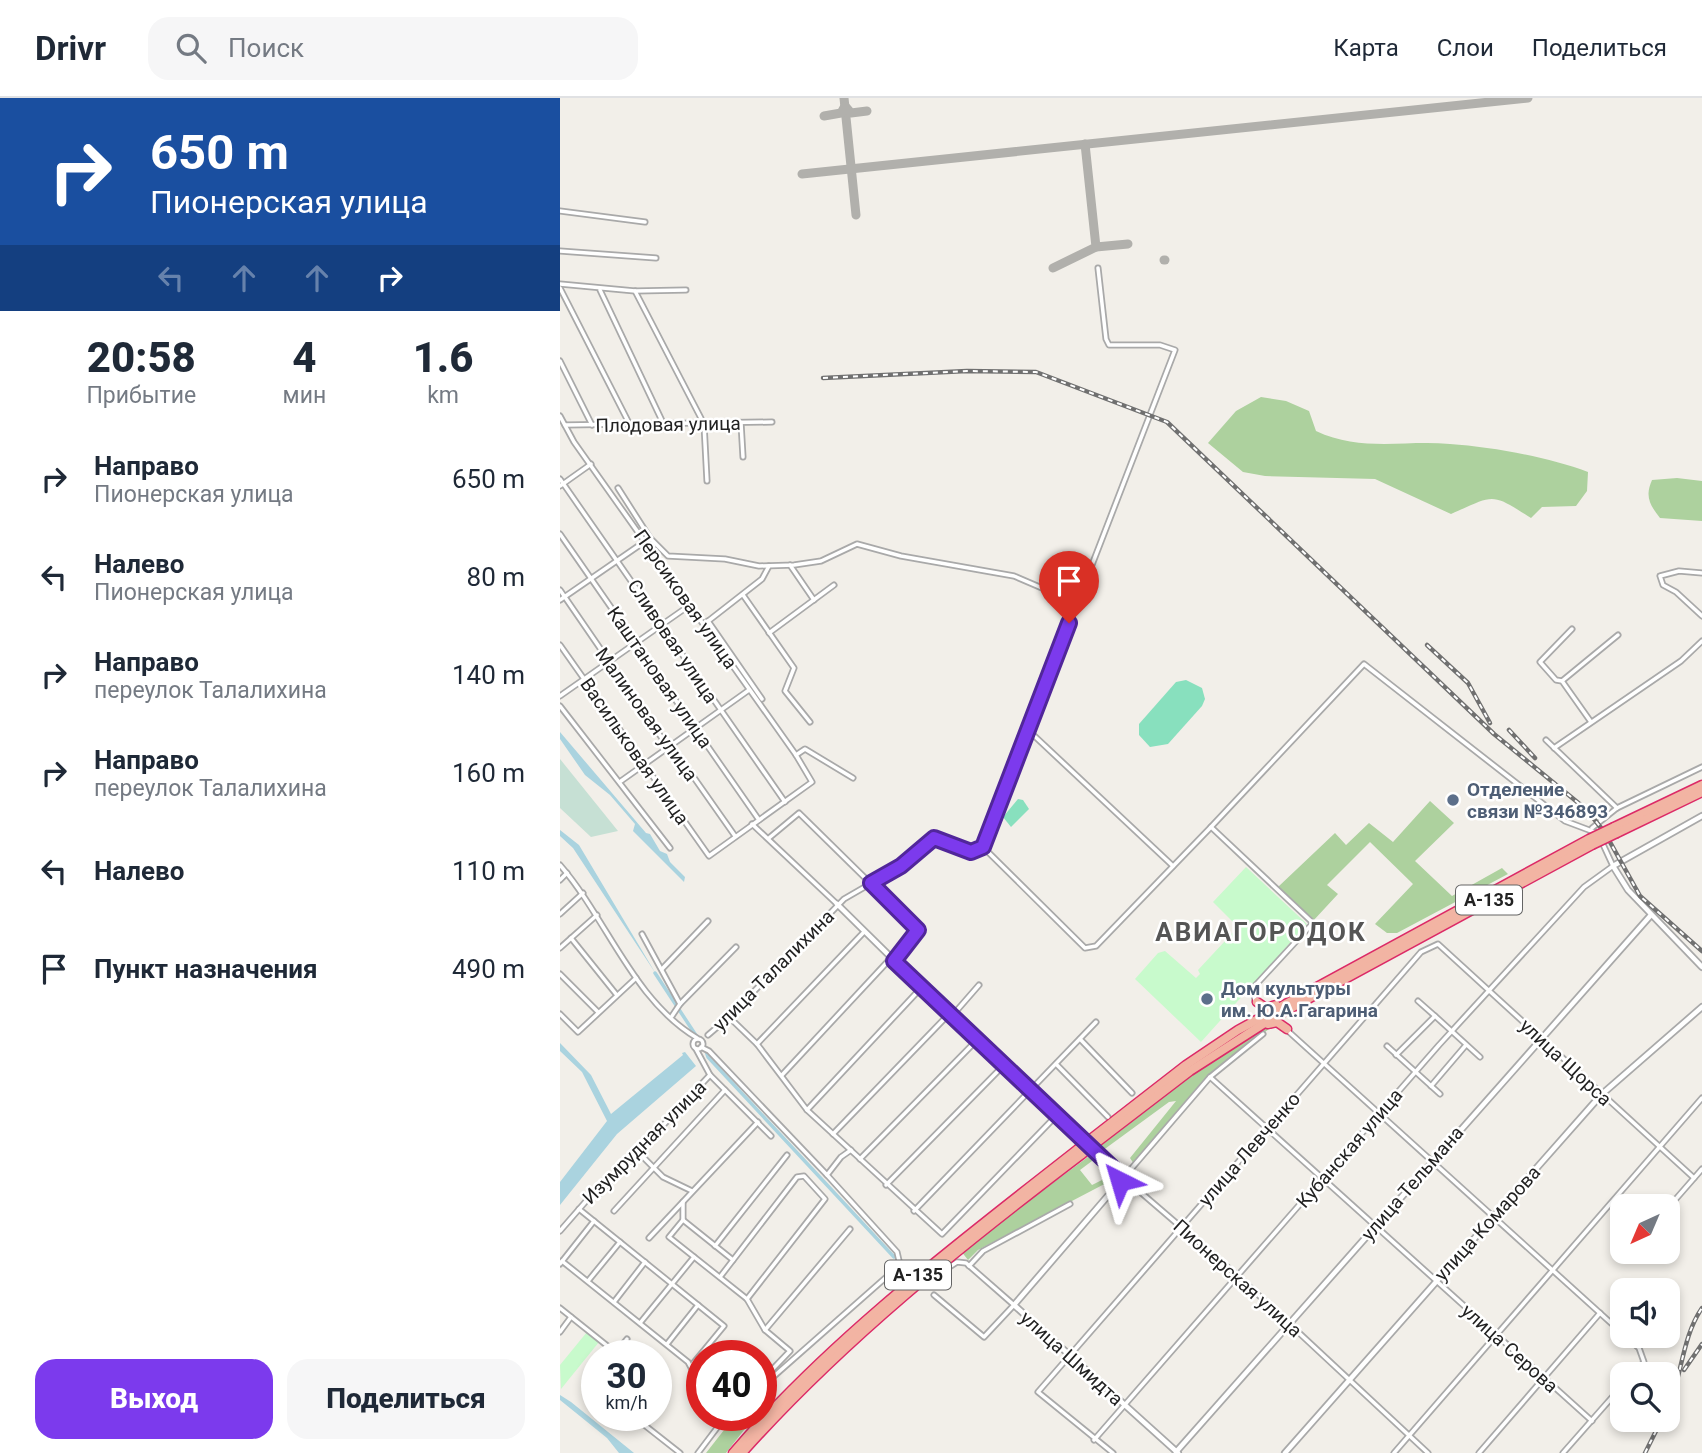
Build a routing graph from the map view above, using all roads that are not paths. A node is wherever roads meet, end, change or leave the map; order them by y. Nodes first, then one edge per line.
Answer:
1 (560, 211) edge
2 (645, 222) dead end
3 (560, 251) edge
4 (656, 258) dead end
5 (1098, 268) dead end
6 (560, 286) edge
7 (686, 289) dead end
8 (600, 290) junction
9 (635, 291) junction
10 (560, 361) edge
11 (560, 416) edge
12 (772, 422) dead end
13 (741, 423) junction
14 (704, 424) junction
15 (565, 425) junction
16 (592, 425) junction
17 (629, 425) junction
18 (664, 425) junction
19 (743, 457) dead end
20 (591, 464) junction
21 (707, 481) dead end
22 (561, 483) edge
23 (618, 488) dead end
24 (560, 534) edge
25 (648, 539) junction
26 (617, 560) junction
27 (790, 565) junction
28 (769, 566) junction
29 (1702, 573) edge
30 (591, 578) junction
31 (834, 585) dead end
32 (560, 590) edge
33 (743, 595) junction
34 (565, 597) junction
35 (560, 600) edge
36 (814, 600) junction
37 (1077, 604) junction
38 (690, 605) junction
39 (1702, 616) edge
40 (708, 621) junction
41 (662, 624) junction
42 (703, 625) junction
43 (1572, 629) dead end
44 (769, 633) junction
45 (1618, 635) dead end
46 (634, 643) junction
47 (1701, 643) edge
48 (560, 645) edge
49 (608, 662) junction
50 (584, 679) junction
51 (1562, 681) junction
52 (749, 690) junction
53 (560, 696) edge
54 (762, 699) dead end
55 (560, 706) edge
56 (720, 710) junction
57 (810, 722) dead end
58 (1591, 722) junction
59 (696, 727) junction
60 (1026, 728) junction
61 (1546, 740) dead end
62 (667, 747) junction
63 (1554, 748) junction
64 (796, 755) junction
65 (644, 764) junction
66 (1702, 767) edge
67 (853, 778) dead end
68 (621, 781) junction
69 (1702, 785) edge
70 (1702, 792) edge
71 (785, 802) junction
72 (1617, 808) junction
73 (1702, 816) edge
74 (759, 820) junction
75 (752, 824) junction
76 (1211, 827) junction
77 (1591, 829) junction
78 (1615, 830) junction
79 (735, 836) junction
80 (769, 838) junction
81 (983, 847) junction
82 (670, 848) dead end
83 (560, 865) edge
84 (1173, 866) junction
85 (1612, 866) junction
86 (567, 873) junction
87 (560, 880) edge
88 (871, 883) junction
89 (583, 893) junction
90 (838, 904) junction
91 (560, 914) edge
92 (597, 915) junction
93 (1651, 915) junction
94 (708, 921) dead end
95 (864, 932) junction
96 (642, 934) dead end
97 (571, 938) junction
98 (1438, 944) joint
99 (736, 947) dead end
100 (560, 948) edge
101 (892, 960) junction
102 (1702, 967) edge
103 (662, 969) junction
104 (560, 974) edge
105 (636, 978) junction
106 (979, 985) dead end
107 (921, 988) junction
108 (1489, 991) junction
109 (616, 994) junction
110 (1299, 1000) junction
111 (1256, 1002) junction
112 (1418, 1002) dead end
113 (680, 1004) junction
114 (1702, 1007) edge
115 (598, 1012) junction
116 (560, 1014) edge
117 (951, 1015) junction
118 (671, 1016) junction
119 (1435, 1016) junction
120 (729, 1017) junction
121 (1096, 1022) dead end
122 (1287, 1029) junction
123 (1238, 1030) junction
124 (1452, 1031) junction
125 (1249, 1033) junction
126 (1263, 1034) dead end
127 (1541, 1038) junction
128 (1080, 1039) junction
129 (976, 1041) junction
130 (698, 1043) junction
131 (757, 1044) junction
132 (1466, 1045) junction
133 (1387, 1046) dead end
134 (1396, 1055) junction
135 (1480, 1057) dead end
136 (1323, 1063) junction
137 (1056, 1064) junction
138 (1003, 1066) junction
139 (1188, 1068) junction
140 (1415, 1073) junction
141 (710, 1075) junction
142 (782, 1076) junction
143 (1210, 1077) junction
144 (1431, 1086) junction
145 (724, 1090) junction
146 (1029, 1091) junction
147 (1132, 1093) dead end
148 (1440, 1094) dead end
149 (1601, 1095) junction
150 (1702, 1098) edge
151 (807, 1110) junction
152 (1380, 1114) junction
153 (1055, 1116) junction
154 (1108, 1117) dead end
155 (758, 1122) junction
156 (1269, 1127) junction
157 (833, 1134) junction
158 (771, 1136) dead end
159 (1660, 1147) junction
160 (851, 1150) junction
161 (637, 1152) junction
162 (787, 1155) dead end
163 (860, 1159) junction
164 (1432, 1160) junction
165 (654, 1168) junction
166 (1702, 1169) edge
167 (1117, 1172) junction
168 (827, 1175) junction
169 (1124, 1177) junction
170 (1694, 1178) junction
171 (1323, 1179) junction
172 (1119, 1182) junction
173 (886, 1185) junction
174 (692, 1191) junction
175 (1680, 1194) edge
176 (683, 1202) junction
177 (1070, 1204) dead end
178 (579, 1209) junction
179 (614, 1211) dead end
180 (914, 1211) junction
181 (1494, 1216) junction
182 (683, 1220) junction
183 (594, 1221) junction
184 (1375, 1225) junction
185 (1182, 1227) junction
186 (849, 1229) dead end
187 (560, 1231) edge
188 (649, 1238) dead end
189 (620, 1242) junction
190 (715, 1246) junction
191 (694, 1256) junction
192 (733, 1260) junction
193 (561, 1262) edge
194 (645, 1262) junction
195 (967, 1265) junction
196 (1552, 1269) junction
197 (937, 1275) dead end
198 (1238, 1276) junction
199 (720, 1277) junction
200 (1436, 1281) junction
201 (588, 1282) junction
202 (672, 1284) junction
203 (934, 1296) dead end
204 (747, 1299) junction
205 (614, 1302) junction
206 (698, 1305) junction
207 (1013, 1305) junction
208 (560, 1308) edge
209 (1600, 1313) junction
210 (571, 1317) junction
211 (1610, 1322) edge
212 (640, 1323) junction
213 (1289, 1323) junction
214 (765, 1330) junction
215 (560, 1332) edge
216 (1496, 1336) junction
217 (599, 1340) edge
218 (661, 1340) edge
219 (669, 1340) edge
220 (712, 1340) edge
221 (777, 1340) edge
222 (777, 1340) edge
223 (672, 1349) edge
224 (1070, 1356) junction
225 (686, 1362) edge
226 (777, 1364) edge
227 (777, 1373) edge
228 (1350, 1379) junction
229 (1544, 1379) junction
230 (1610, 1400) edge
231 (1126, 1405) junction
232 (1592, 1421) junction
233 (652, 1431) edge
234 (715, 1431) edge
235 (1409, 1435) junction
236 (1094, 1440) junction
237 (735, 1452) edge
238 (680, 1453) edge
239 (698, 1453) edge
240 (1113, 1453) edge
241 (1177, 1453) edge
242 (1285, 1453) edge
243 (1394, 1453) edge
244 (1428, 1453) edge
245 (1479, 1453) edge
246 (1563, 1453) edge

1 - 2 street
3 - 4 street
5 - 37 street
6 - 8 street
6 - 17 street
7 - 9 street
8 - 9 street
8 - 18 street
9 - 14 street
10 - 16 street
11 - 15 street, Персиковая улица
12 - 13 street, Плодовая улица
13 - 14 street, Плодовая улица
13 - 19 street
14 - 18 street, Плодовая улица
14 - 21 street
15 - 16 street, Плодовая улица
15 - 20 street, Персиковая улица
16 - 17 street, Плодовая улица
17 - 18 street, Плодовая улица
20 - 22 street
20 - 25 street, Персиковая улица
22 - 26 street, Сливовая улица
23 - 25 street
24 - 30 street, Каштановая улица
25 - 26 street
25 - 28 street
25 - 38 street, Персиковая улица
26 - 30 street
26 - 41 street, Сливовая улица
27 - 28 street
27 - 36 street
27 - 37 street
28 - 33 street
29 - 39 street
30 - 34 street
30 - 46 street, Каштановая улица
31 - 36 street
32 - 34 street, Малиновая улица
33 - 40 street
33 - 44 street
34 - 35 street
34 - 49 street, Малиновая улица
36 - 44 street
37 - 60 street
38 - 41 street
38 - 42 street, Персиковая улица
40 - 42 street
40 - 54 street
41 - 46 street
41 - 56 street, Сливовая улица
42 - 52 street, Персиковая улица
43 - 51 street
44 - 57 street
45 - 51 street
46 - 49 street
46 - 59 street, Каштановая улица
47 - 58 street
48 - 50 street, Васильковая улица
49 - 50 street
49 - 62 street, Малиновая улица
50 - 53 street
50 - 65 street, Васильковая улица
51 - 58 street
52 - 56 street
52 - 64 street, Персиковая улица
55 - 68 street
56 - 59 street
56 - 71 street, Сливовая улица
58 - 63 street
59 - 62 street
59 - 74 street, Каштановая улица
60 - 81 street
60 - 84 street
61 - 63 street
62 - 65 street
62 - 79 street, Малиновая улица
63 - 72 street
64 - 67 street
64 - 71 street, Персиковая улица
65 - 68 street
65 - 79 street, Васильковая улица
66 - 72 street
68 - 82 street
69 - 78 highway, А-135
70 - 78 highway, А-135
71 - 74 street
72 - 77 street
73 - 85 street
74 - 75 street
75 - 79 street
75 - 80 street, Пионерская улица
76 - 77 street
76 - 84 street
76 - 111 street
77 - 85 street
78 - 110 highway, А-135, bridge
80 - 88 street
80 - 90 street, Пионерская улица
81 - 84 street
81 - 88 street, улица Талалихина
83 - 86 street
85 - 93 street
85 - 108 street, Кубанская улица
86 - 87 street
86 - 89 street
88 - 90 street, улица Талалихина
88 - 101 street
89 - 91 street
89 - 92 street
90 - 95 street, Пионерская улица
90 - 120 street, улица Талалихина
92 - 97 street
92 - 105 street
93 - 102 street
93 - 127 street, улица Тельмана
94 - 103 street
95 - 101 street, Пионерская улица
95 - 131 street
96 - 103 street
97 - 100 street
97 - 109 street
98 - 108 street, улица Щорса
98 - 136 street, улица Левченко
99 - 113 street
101 - 107 street, Пионерская улица
101 - 142 street
103 - 113 street
104 - 115 street
105 - 109 street
105 - 118 street
106 - 117 street
107 - 117 street, Пионерская улица
107 - 151 street
108 - 124 street, Кубанская улица
108 - 127 street, улица Щорса
109 - 115 street
110 - 111 highway
110 - 122 highway
110 - 123 highway, А-135
110 - 125 highway, А-135
111 - 123 highway
112 - 119 street
113 - 118 street
114 - 149 street, улица Комарова
115 - 116 street
117 - 129 street, Пионерская улица
117 - 157 street
118 - 130 street
119 - 124 street
119 - 134 street
120 - 130 street, улица Талалихина
120 - 131 street
121 - 128 street
122 - 125 highway
122 - 136 street
123 - 139 highway, А-135
124 - 132 street
124 - 140 street, Кубанская улица
125 - 139 highway, А-135
126 - 143 street
127 - 149 street, улица Щорса
127 - 164 street, улица Тельмана
128 - 137 street
128 - 147 street
129 - 138 street, Пионерская улица
129 - 163 street
130 - 141 street
130 - 168 street
131 - 142 street
132 - 135 street
132 - 144 street
133 - 134 street
134 - 140 street
136 - 152 street
136 - 156 street, улица Левченко
137 - 146 street
137 - 154 street
138 - 146 street, Пионерская улица
138 - 173 street
139 - 237 highway, А-135, bridge
140 - 144 street
140 - 152 street, Кубанская улица
141 - 145 street
141 - 161 street, Изумрудная улица
142 - 151 street
143 - 156 street, улица Серова
143 - 169 street
144 - 148 street
145 - 155 street
145 - 165 street
146 - 153 street, Пионерская улица
146 - 180 street
149 - 159 street, улица Щорса
149 - 181 street, улица Комарова
150 - 159 street
151 - 157 street
152 - 164 street
152 - 171 street, Кубанская улица
153 - 167 street, Пионерская улица
153 - 180 street
155 - 158 street
155 - 174 street
156 - 171 street, улица Серова
156 - 185 street, улица Левченко
157 - 160 street
159 - 170 street, улица Щорса
159 - 196 street
160 - 163 street
160 - 168 street
161 - 165 street
161 - 178 street, Изумрудная улица
162 - 190 street
163 - 173 street
164 - 181 street
164 - 184 street, улица Тельмана
165 - 174 street
165 - 179 street
166 - 170 street
167 - 169 street, Пионерская улица
167 - 172 street
168 - 227 street
169 - 172 street
169 - 185 street, Пионерская улица
170 - 175 street
171 - 184 street, улица Серова
171 - 198 street, Кубанская улица
172 - 207 street
173 - 180 street
174 - 176 street
176 - 182 street
176 - 188 street
177 - 195 street
178 - 183 street
178 - 187 street, Изумрудная улица
181 - 196 street
181 - 200 street, улица Комарова
182 - 190 street
182 - 191 street
183 - 189 street
183 - 193 street
184 - 200 street, улица Серова
184 - 213 street, улица Тельмана
185 - 198 street, Пионерская улица
185 - 224 street, улица Левченко
186 - 214 street
189 - 194 street
189 - 201 street
190 - 192 street
191 - 199 street
191 - 202 street
192 - 199 street
192 - 204 street
193 - 201 street
194 - 202 street
194 - 205 street
195 - 197 street
195 - 207 street, улица Шмидта
196 - 209 street
196 - 216 street
198 - 213 street, Пионерская улица
198 - 231 street, Кубанская улица
199 - 204 street
200 - 216 street, улица Серова
200 - 228 street, улица Комарова
201 - 205 street
202 - 206 street
202 - 212 street
203 - 207 street
204 - 214 street
205 - 212 street
206 - 219 street
206 - 220 street
207 - 224 street, улица Шмидта
208 - 210 street
209 - 211 street
209 - 229 street
210 - 215 street
210 - 217 street
212 - 218 street
213 - 228 street, Пионерская улица
213 - 241 street, улица Тельмана
214 - 221 street
216 - 229 street, улица Серова
216 - 235 street
222 - 226 street
223 - 225 street
224 - 231 street, улица Шмидта
224 - 236 street, улица Левченко
228 - 235 street, Пионерская улица
228 - 242 street, улица Комарова
229 - 232 street, улица Серова
229 - 245 street
230 - 232 street
231 - 236 street, Кубанская улица
231 - 241 street, улица Шмидта
232 - 246 street
233 - 238 street
234 - 239 street
235 - 243 street
235 - 244 street, Пионерская улица
236 - 240 street

